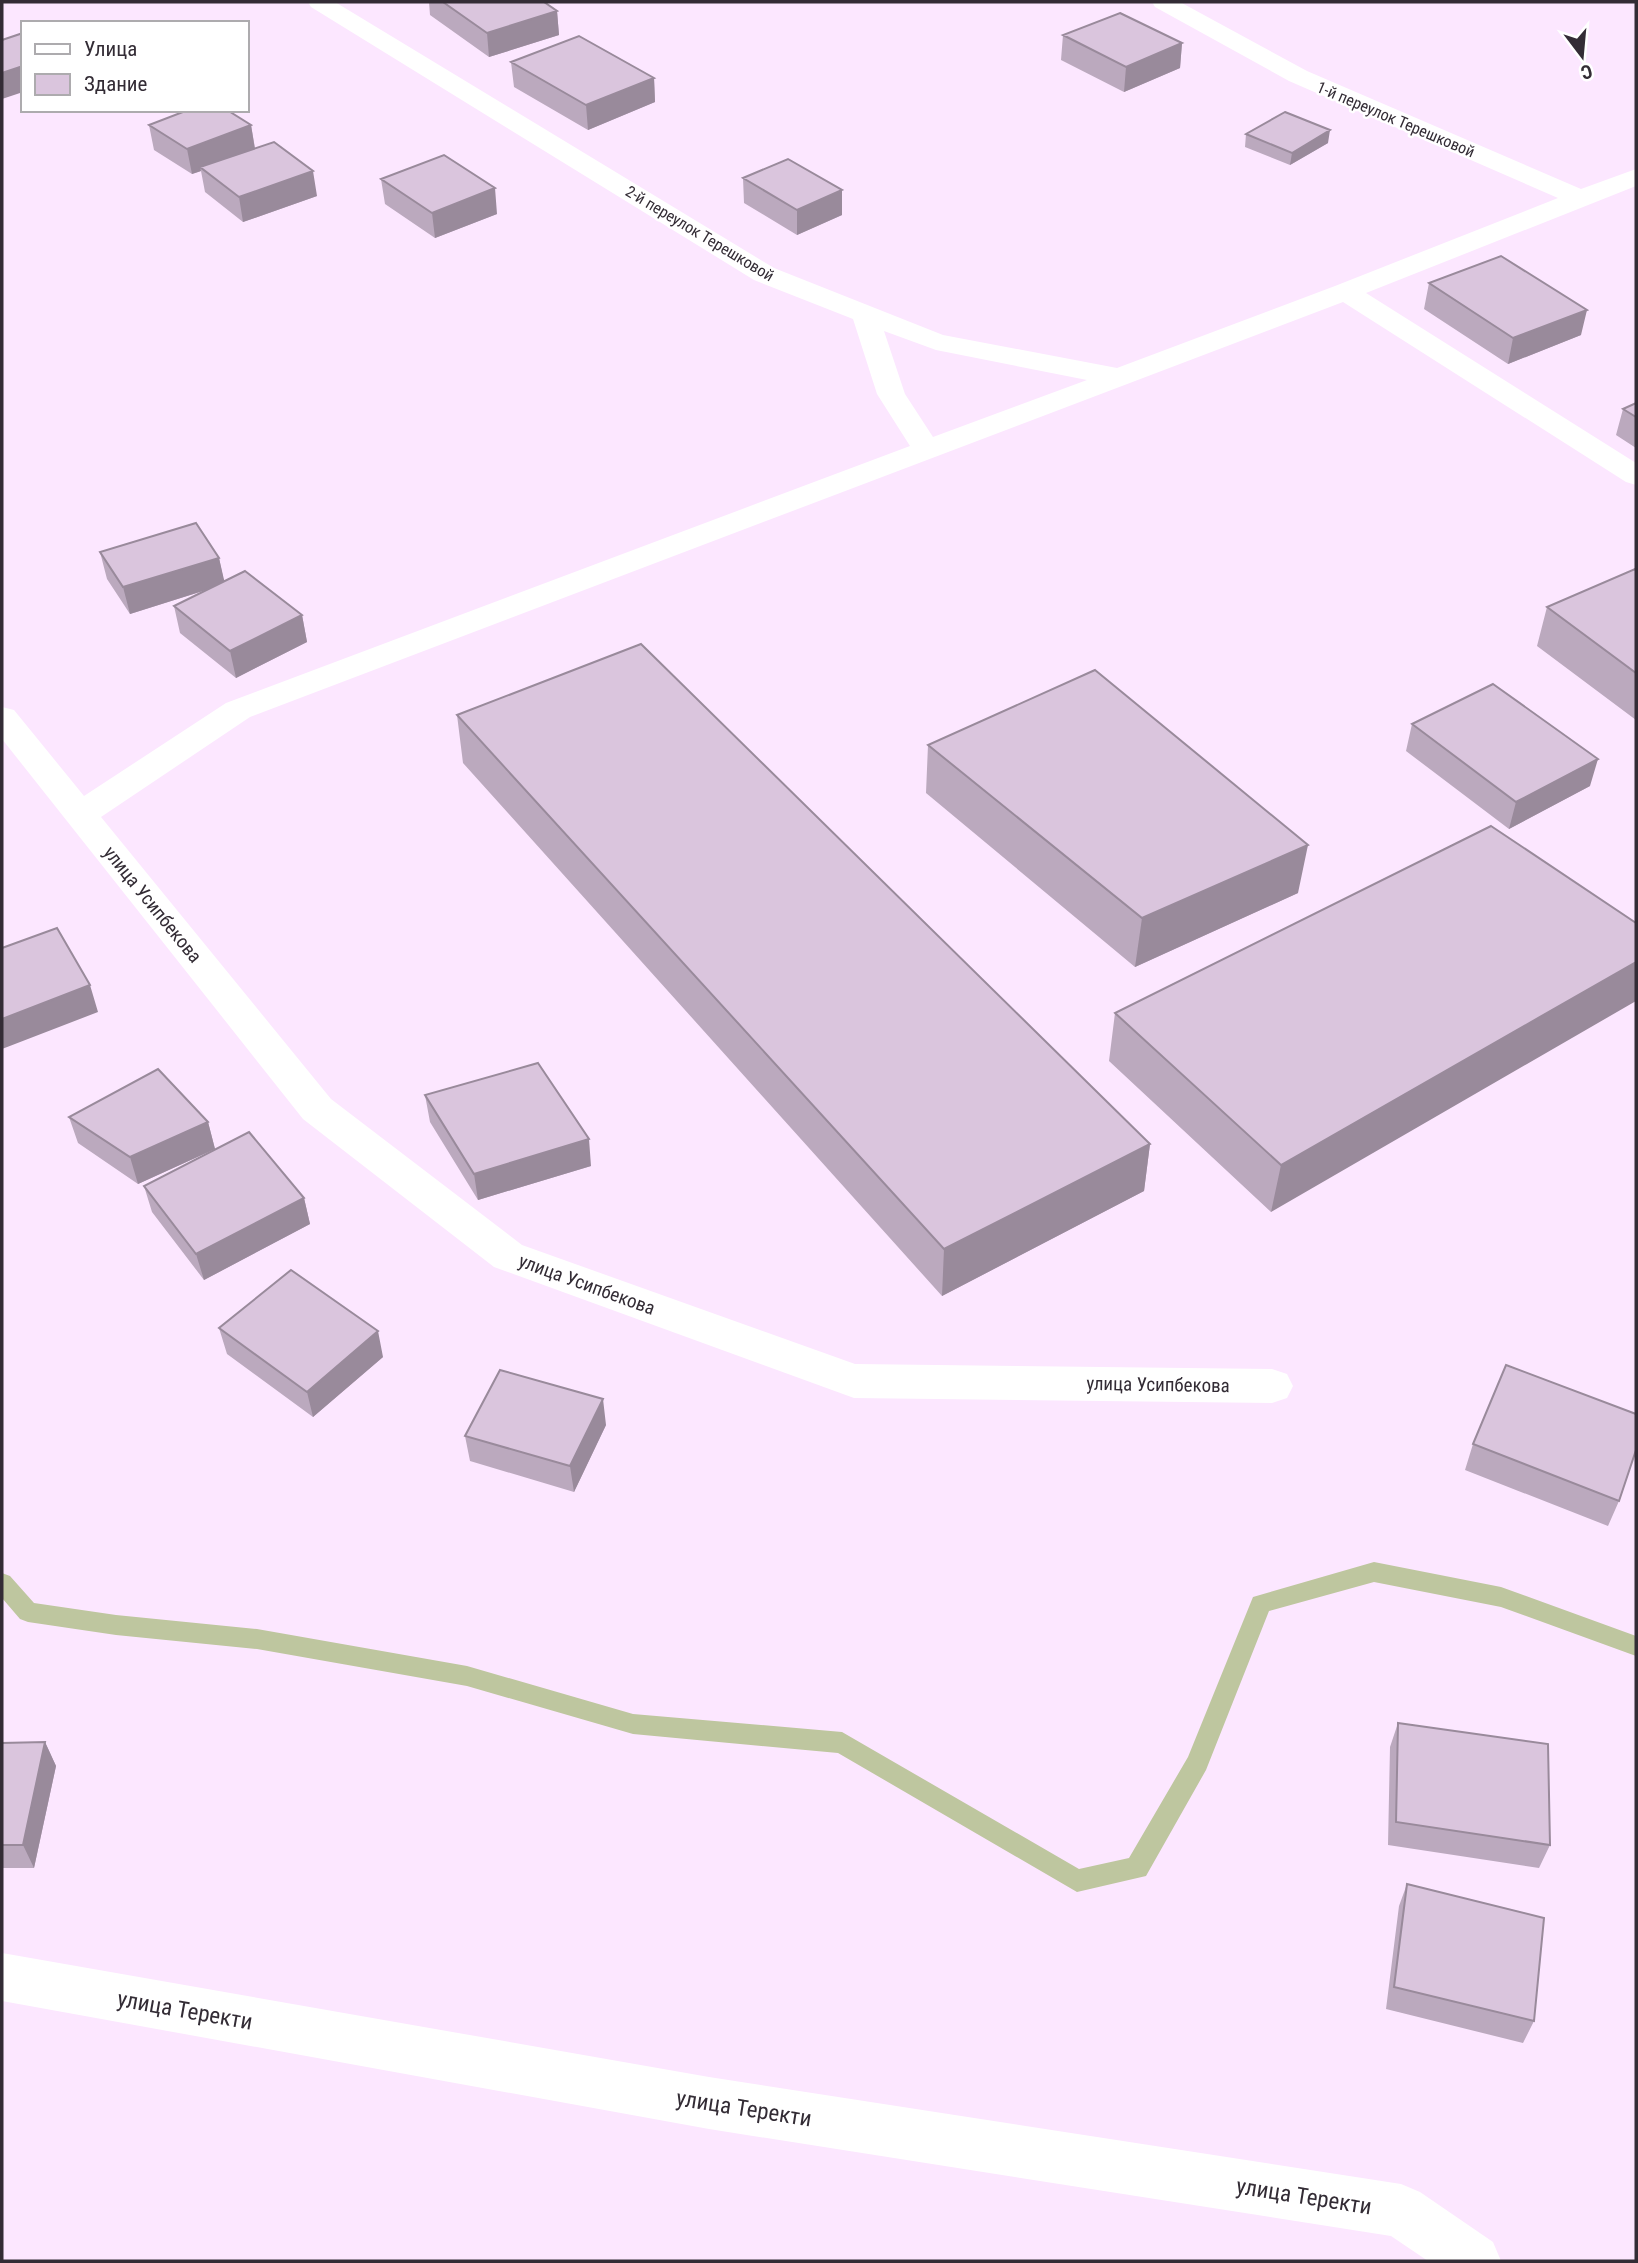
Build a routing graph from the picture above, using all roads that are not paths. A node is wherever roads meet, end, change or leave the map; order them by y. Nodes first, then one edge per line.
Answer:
1 (319, 2) edge
2 (1163, 2) edge
3 (1636, 177) edge
4 (1580, 198) junction
5 (1345, 292) junction
6 (865, 314) junction
7 (1118, 377) junction
8 (927, 450) junction
9 (1636, 476) edge
10 (2, 718) edge
11 (82, 814) junction
12 (1272, 1386) dead end
13 (2, 1977) edge
14 (1474, 2261) edge

1 - 6 street, 2-й переулок Терешковой
2 - 4 street, 1-й переулок Терешковой
3 - 4 street
4 - 5 street
5 - 7 street
5 - 9 street
6 - 7 street, 2-й переулок Терешковой
6 - 8 street
7 - 8 street
8 - 11 street
10 - 11 street, улица Усипбекова
11 - 12 street, улица Усипбекова
13 - 14 street, улица Теректи

